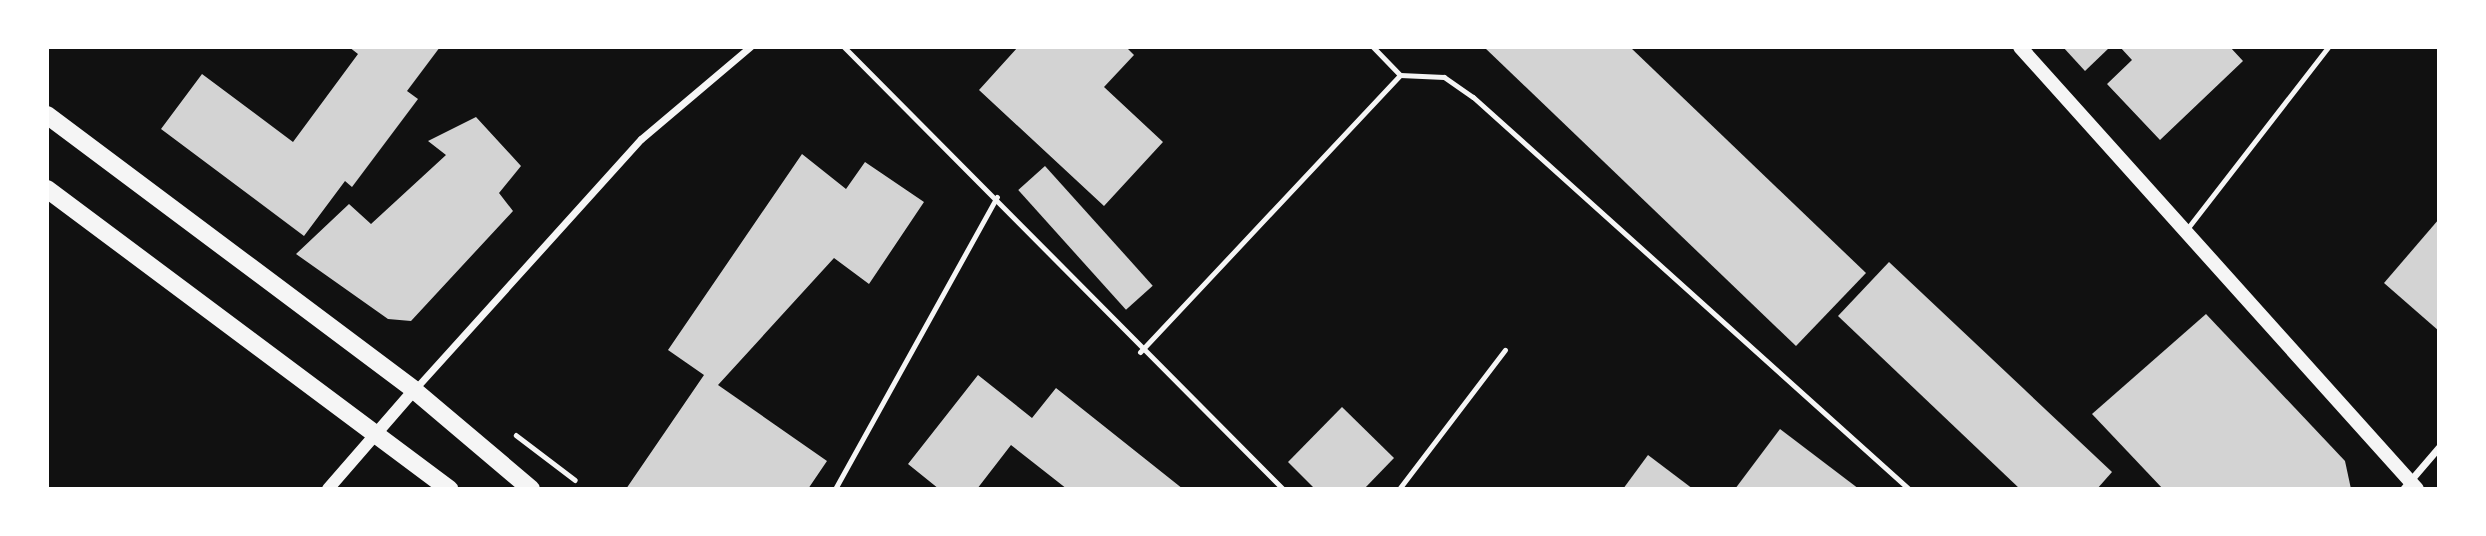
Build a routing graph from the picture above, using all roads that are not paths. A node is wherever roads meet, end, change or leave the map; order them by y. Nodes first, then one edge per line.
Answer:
1 (750, 47) edge
2 (844, 47) edge
3 (1373, 47) edge
4 (2020, 47) edge
5 (2328, 47) edge
6 (1400, 75) junction
7 (47, 115) edge
8 (47, 189) edge
9 (997, 197) junction
10 (2185, 232) junction
11 (1505, 350) dead end
12 (1140, 352) junction
13 (414, 390) junction
14 (376, 433) junction
15 (2439, 447) edge
16 (2410, 486) edge
17 (328, 489) edge
18 (449, 489) edge
19 (531, 489) edge
20 (835, 489) edge
21 (1283, 489) edge
22 (1399, 489) edge
23 (1909, 489) edge

1 - 13 street
2 - 9 lane
3 - 6 lane
4 - 10 main road
5 - 10 lane
6 - 12 lane
6 - 23 lane
7 - 13 main road
8 - 14 main road
9 - 12 lane
9 - 20 lane
10 - 16 main road
11 - 22 lane
12 - 21 lane
13 - 14 street
13 - 19 main road
14 - 17 street
14 - 18 main road
15 - 16 street

